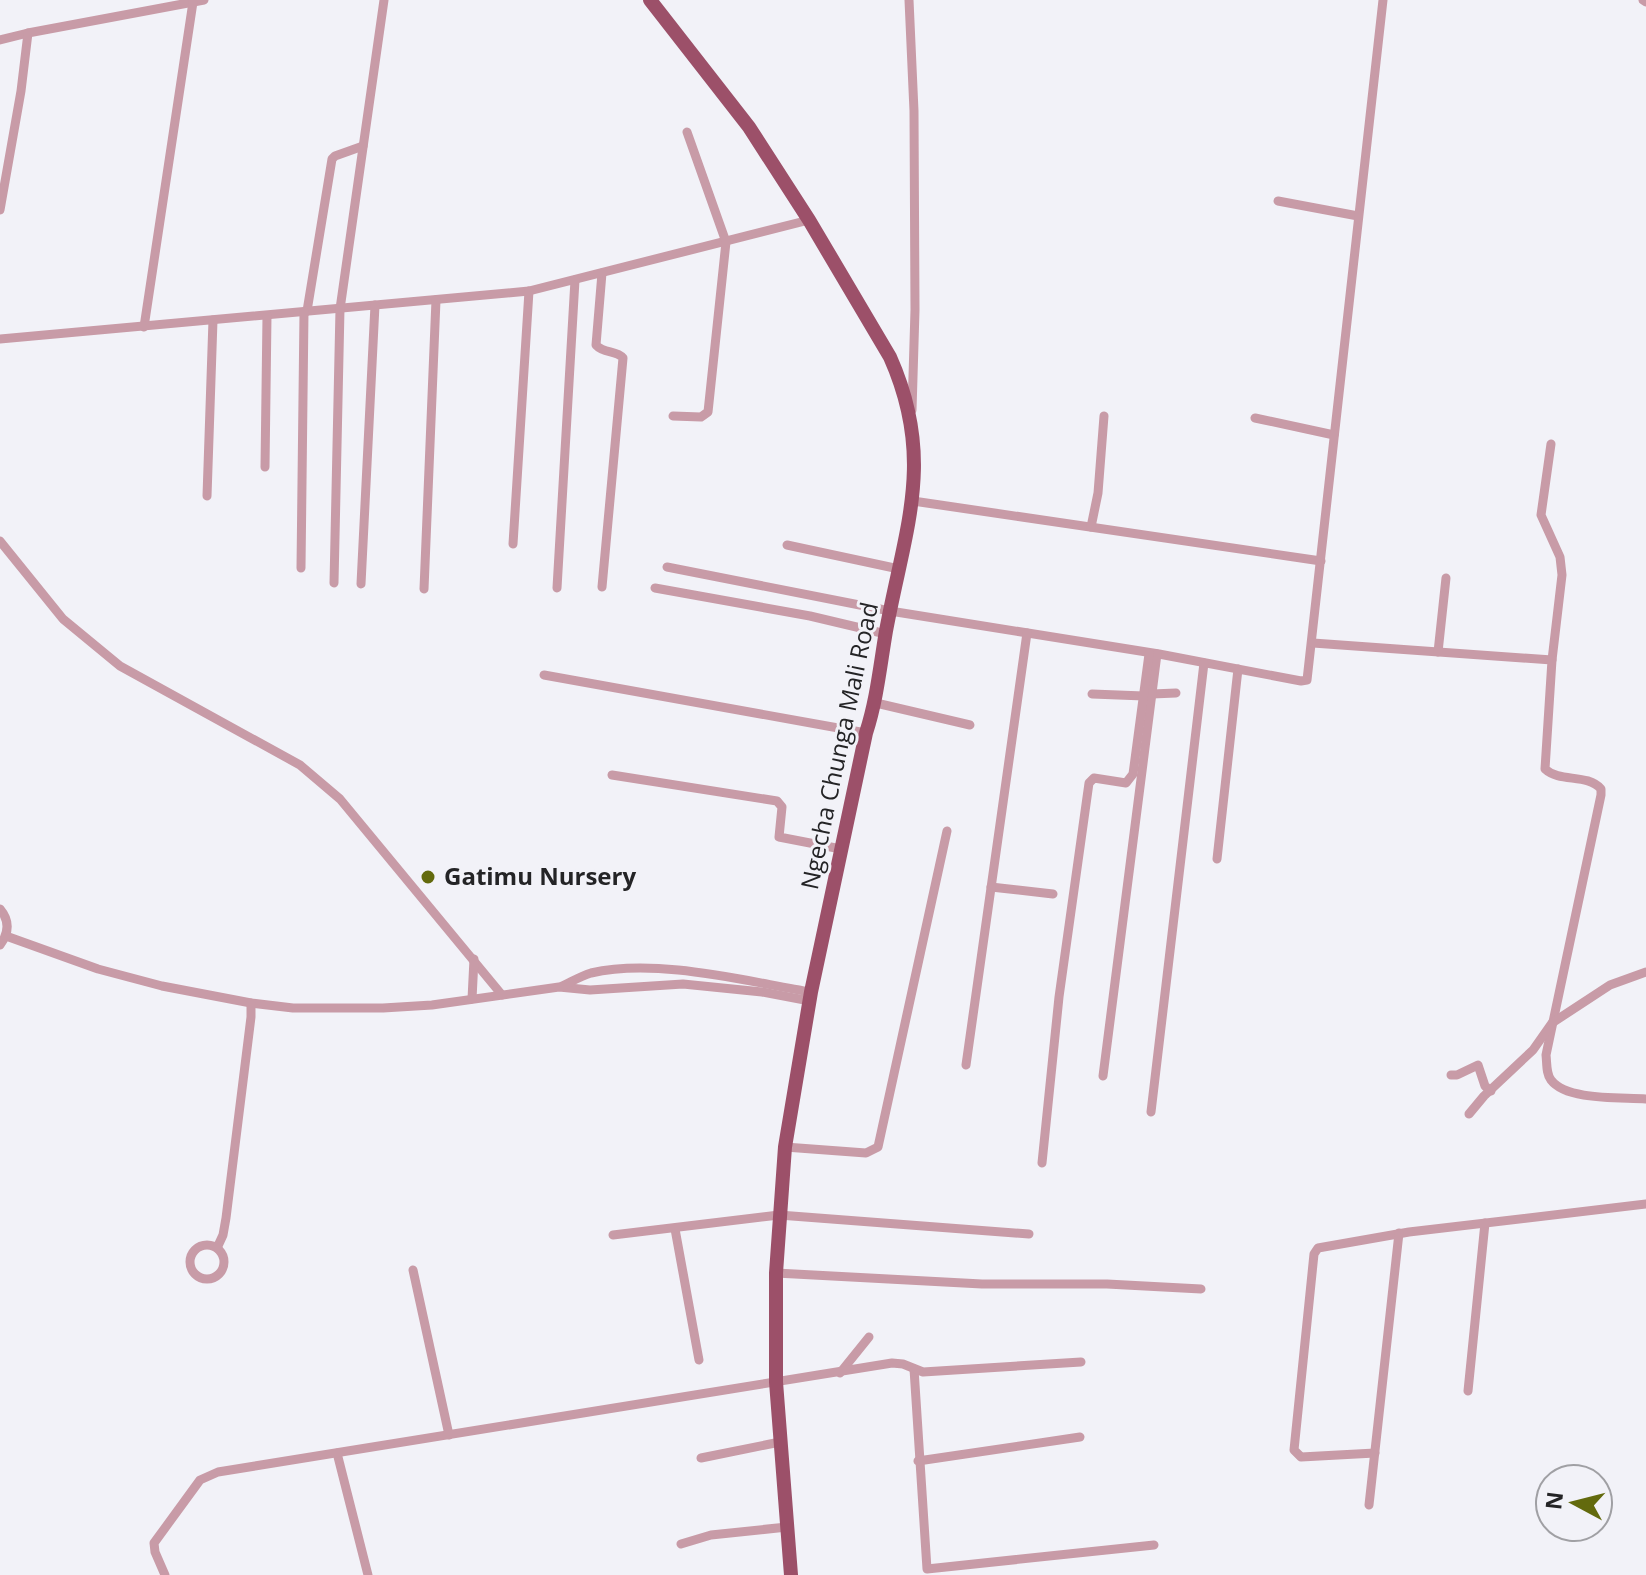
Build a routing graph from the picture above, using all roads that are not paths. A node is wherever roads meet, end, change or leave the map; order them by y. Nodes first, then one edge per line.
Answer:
1 (384, 0) edge
2 (650, 0) edge
3 (909, 0) edge
4 (1383, 0) edge
5 (199, 1) edge
6 (28, 33) junction
7 (0, 40) edge
8 (687, 132) dead end
9 (363, 146) junction
10 (1278, 201) dead end
11 (0, 210) edge
12 (1358, 216) junction
13 (809, 220) junction
14 (726, 242) junction
15 (602, 273) junction
16 (575, 280) junction
17 (529, 291) junction
18 (436, 300) junction
19 (375, 305) junction
20 (340, 309) junction
21 (306, 311) junction
22 (267, 316) junction
23 (213, 320) junction
24 (144, 327) junction
25 (0, 339) edge
26 (673, 416) dead end
27 (1104, 416) dead end
28 (1255, 418) dead end
29 (911, 422) junction
30 (1334, 435) junction
31 (1551, 444) dead end
32 (265, 467) dead end
33 (207, 496) dead end
34 (913, 501) junction
35 (1091, 527) junction
36 (0, 541) edge
37 (513, 544) dead end
38 (787, 545) dead end
39 (1321, 561) junction
40 (667, 567) dead end
41 (301, 568) dead end
42 (899, 569) junction
43 (1446, 578) dead end
44 (334, 583) dead end
45 (361, 584) dead end
46 (602, 587) dead end
47 (557, 588) dead end
48 (655, 588) dead end
49 (424, 589) dead end
50 (890, 611) junction
51 (1027, 633) junction
52 (886, 634) junction
53 (1313, 643) junction
54 (1438, 652) junction
55 (1153, 654) junction
56 (1552, 660) junction
57 (1204, 663) junction
58 (1238, 669) junction
59 (544, 675) dead end
60 (1176, 693) dead end
61 (1092, 694) dead end
62 (1148, 695) junction
63 (876, 703) junction
64 (970, 725) dead end
65 (866, 733) junction
66 (612, 775) dead end
67 (947, 831) dead end
68 (841, 849) junction
69 (1217, 859) dead end
70 (991, 887) junction
71 (1053, 894) dead end
72 (0, 909) edge
73 (3, 940) edge
74 (474, 959) junction
75 (1646, 972) edge
76 (559, 987) junction
77 (502, 995) junction
78 (811, 997) junction
79 (472, 999) junction
80 (251, 1003) junction
81 (1552, 1023) junction
82 (966, 1065) dead end
83 (1451, 1075) dead end
84 (1103, 1076) dead end
85 (1491, 1091) junction
86 (1646, 1099) edge
87 (1151, 1112) dead end
88 (1469, 1114) dead end
89 (785, 1147) junction
90 (1042, 1163) dead end
91 (1646, 1204) edge
92 (779, 1215) junction
93 (1485, 1223) junction
94 (675, 1229) junction
95 (1399, 1233) junction
96 (1029, 1234) dead end
97 (613, 1235) dead end
98 (217, 1248) dead end
99 (413, 1270) dead end
100 (776, 1273) junction
101 (1201, 1289) dead end
102 (869, 1337) dead end
103 (699, 1360) dead end
104 (1081, 1362) dead end
105 (914, 1369) junction
106 (840, 1373) junction
107 (776, 1382) junction
108 (1468, 1391) dead end
109 (449, 1435) junction
110 (1080, 1437) dead end
111 (780, 1442) junction
112 (337, 1453) junction
113 (1375, 1453) junction
114 (701, 1458) dead end
115 (918, 1461) junction
116 (1369, 1505) dead end
117 (787, 1527) junction
118 (681, 1544) dead end
119 (1154, 1545) dead end
120 (165, 1575) edge
121 (368, 1575) edge
122 (791, 1575) edge

1 - 9 street
2 - 13 main road, Ngecha Chunga Mali Road
3 - 29 street
4 - 12 street
5 - 6 street
5 - 24 street
6 - 7 street
6 - 11 street
8 - 14 street
9 - 20 street
9 - 21 street
10 - 12 street
12 - 30 street
13 - 14 street
13 - 29 main road, Ngecha Chunga Mali Road
14 - 15 street
14 - 26 street
15 - 16 street
15 - 46 street
16 - 17 street
16 - 47 street
17 - 18 street
17 - 37 street
18 - 19 street
18 - 49 street
19 - 20 street
19 - 45 street
20 - 21 street
20 - 44 street
21 - 22 street
21 - 41 street
22 - 23 street
22 - 32 street
23 - 24 street
23 - 33 street
24 - 25 street
27 - 35 street
28 - 30 street
29 - 34 main road, Ngecha Chunga Mali Road
30 - 39 street
31 - 56 street
34 - 35 street
34 - 42 main road, Ngecha Chunga Mali Road
35 - 39 street
36 - 74 street
38 - 42 street
39 - 53 street
40 - 50 street
42 - 50 main road, Ngecha Chunga Mali Road
43 - 54 street
48 - 52 street
50 - 51 street
50 - 52 main road, Ngecha Chunga Mali Road
51 - 55 street
51 - 70 street
52 - 63 main road, Ngecha Chunga Mali Road
53 - 54 street
53 - 58 street
54 - 56 street
55 - 57 street
55 - 62 street
56 - 81 street
57 - 58 street
57 - 87 street
58 - 69 street
59 - 65 street
60 - 62 street
61 - 62 street
62 - 84 street
62 - 90 street
63 - 64 street
63 - 65 main road, Ngecha Chunga Mali Road
65 - 68 main road, Ngecha Chunga Mali Road
66 - 68 street
67 - 89 street
68 - 78 main road, Ngecha Chunga Mali Road
70 - 71 street
70 - 82 street
72 - 73 street
73 - 80 street
74 - 77 street
74 - 79 street
75 - 81 street
76 - 77 street
76 - 78 street
76 - 78 street
77 - 79 street
78 - 89 main road, Ngecha Chunga Mali Road
79 - 80 street
80 - 98 street
81 - 85 street
81 - 86 street
83 - 85 street
85 - 88 street
89 - 92 main road, Ngecha Chunga Mali Road
91 - 93 street
92 - 94 street
92 - 96 street
92 - 100 main road, Ngecha Chunga Mali Road
93 - 95 street
93 - 108 street
94 - 97 street
94 - 103 street
95 - 113 street
95 - 113 street
99 - 109 street
100 - 101 street
100 - 107 main road, Ngecha Chunga Mali Road
102 - 106 street
104 - 105 street
105 - 106 street
105 - 115 street
106 - 107 street
107 - 109 street
107 - 111 main road, Ngecha Chunga Mali Road
109 - 112 street
110 - 115 street
111 - 114 street
111 - 117 main road, Ngecha Chunga Mali Road
112 - 120 street
112 - 121 street
113 - 116 street
115 - 119 street
117 - 118 street
117 - 122 main road, Ngecha Chunga Mali Road

